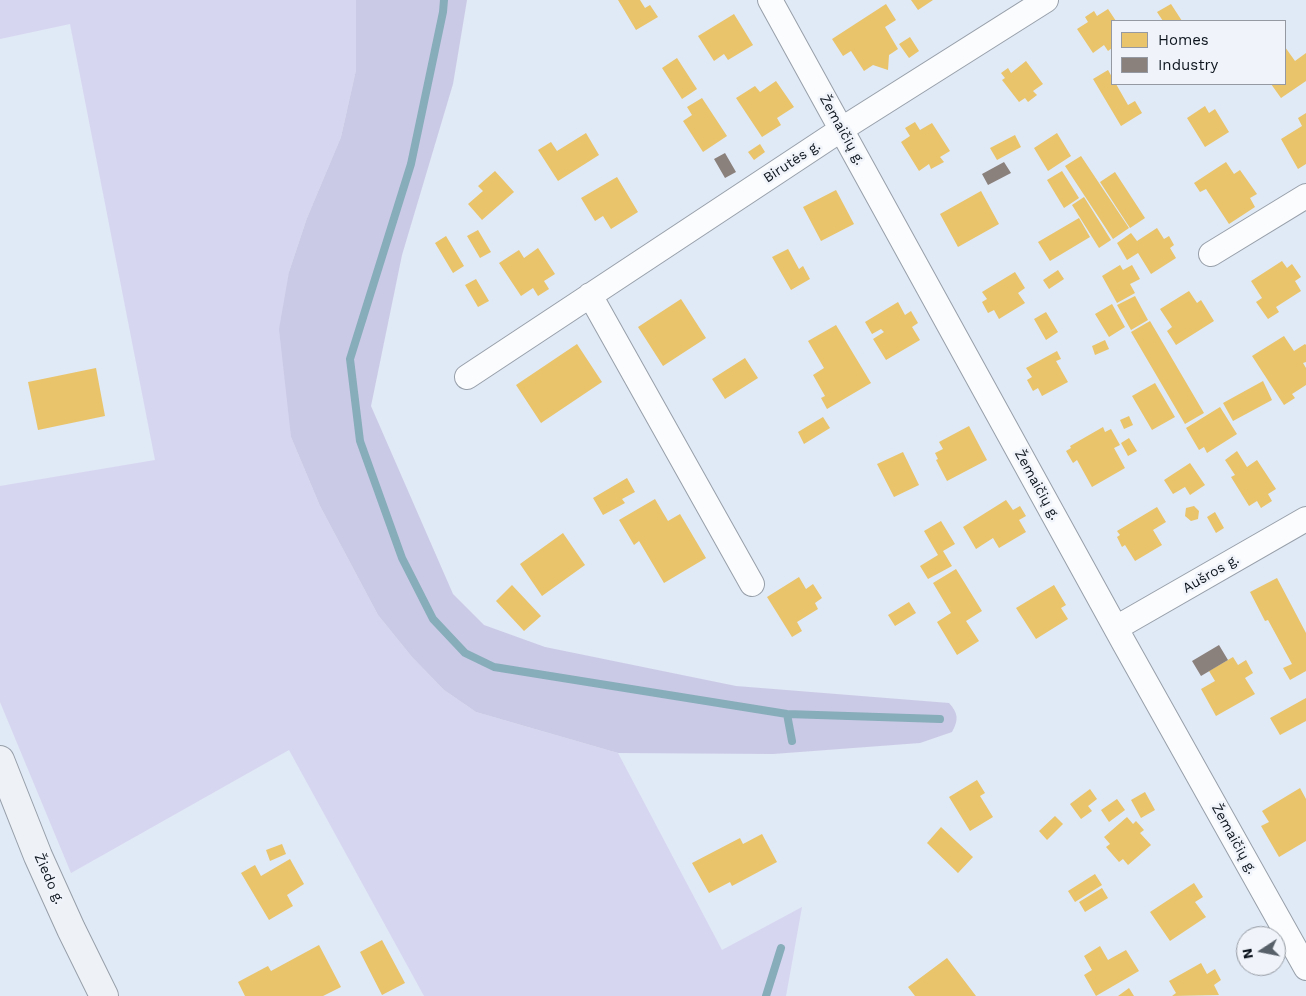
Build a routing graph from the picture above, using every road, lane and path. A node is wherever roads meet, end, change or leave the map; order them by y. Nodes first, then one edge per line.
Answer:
1 (770, 0) edge
2 (1046, 0) edge
3 (842, 130) junction
4 (1306, 196) edge
5 (1212, 254) dead end
6 (590, 295) junction
7 (467, 377) dead end
8 (1306, 519) edge
9 (752, 584) dead end
10 (1116, 628) junction
11 (0, 760) edge
12 (1306, 968) edge
13 (104, 996) edge

1 - 3 street, Žemaičių g.
2 - 3 street, Birutės g.
3 - 6 street, Birutės g.
3 - 10 street, Žemaičių g.
4 - 5 street
6 - 7 street, Birutės g.
6 - 9 street
8 - 10 street, Aušros g.
10 - 12 street, Žemaičių g.
11 - 13 street, Žiedo g.

